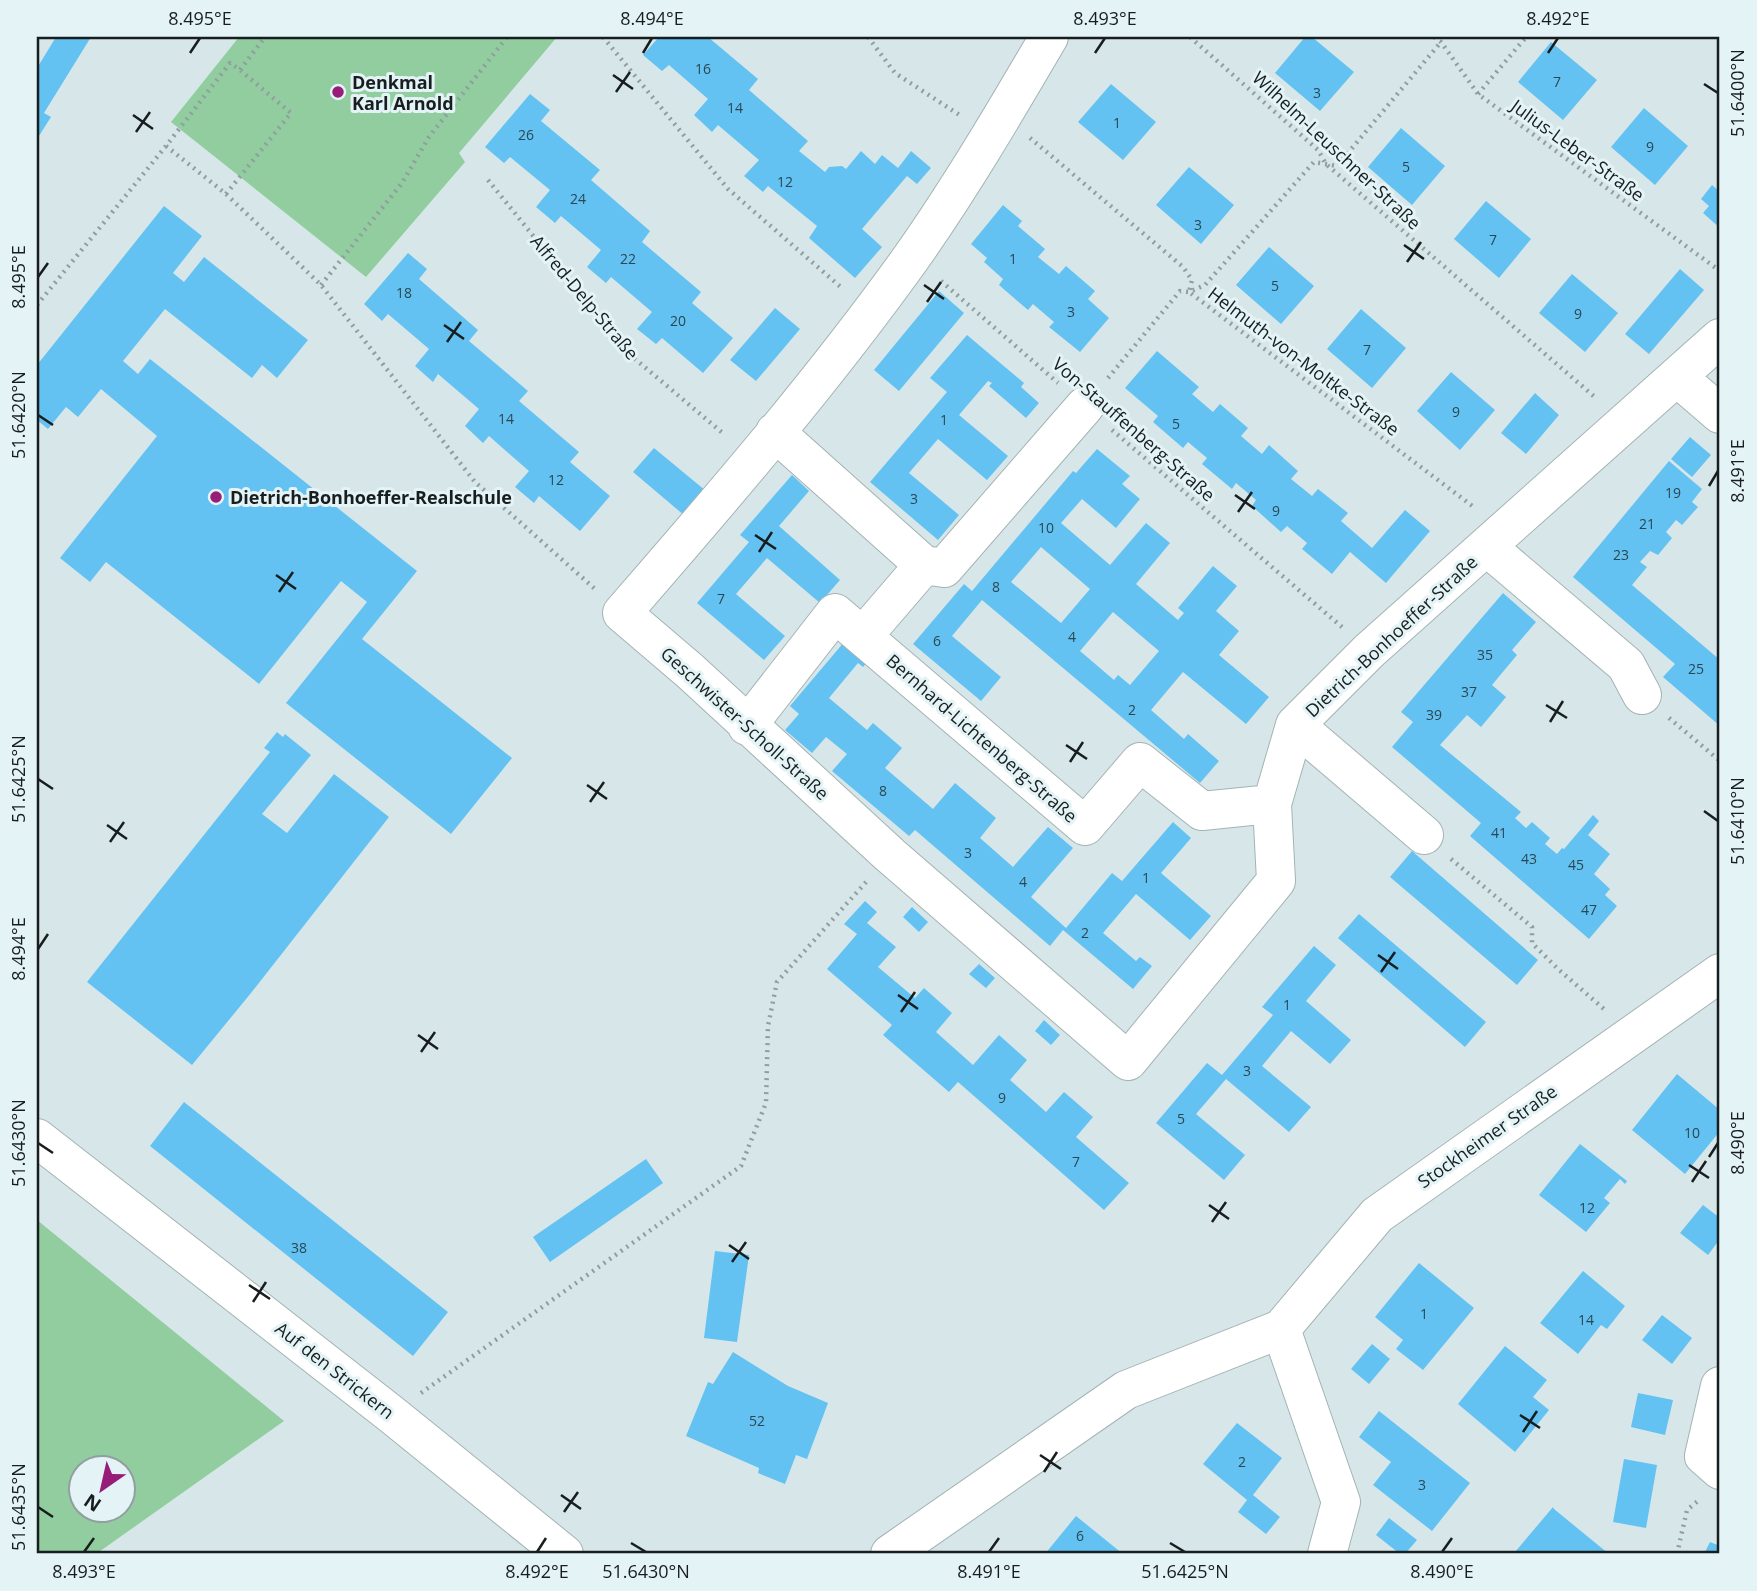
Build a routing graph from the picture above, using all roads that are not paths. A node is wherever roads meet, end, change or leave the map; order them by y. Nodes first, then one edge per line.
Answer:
1 (1049, 37) edge
2 (1720, 338) edge
3 (1677, 377) junction
4 (1085, 406) road end
5 (1720, 414) edge
6 (765, 446) junction
7 (1487, 547) junction
8 (924, 565) junction
9 (863, 636) junction
10 (1642, 695) road end
11 (1295, 724) junction
12 (747, 726) junction
13 (1272, 804) junction
14 (1424, 835) road end
15 (1720, 973) edge
16 (37, 1138) edge
17 (1281, 1329) junction
18 (1720, 1386) edge
19 (1712, 1483) edge
20 (564, 1554) edge
21 (890, 1554) edge
22 (1327, 1554) edge

1 - 6 street
2 - 3 street, Dietrich-Bonhoeffer-Straße
3 - 5 street
3 - 7 street, Dietrich-Bonhoeffer-Straße
4 - 8 street
6 - 8 street
6 - 12 street, Geschwister-Scholl-Straße
7 - 10 street, Dietrich-Bonhoeffer-Straße
7 - 11 street, Dietrich-Bonhoeffer-Straße
8 - 9 street
9 - 12 street, Bernhard-Lichtenberg-Straße
9 - 13 street, Bernhard-Lichtenberg-Straße
11 - 13 street, Dietrich-Bonhoeffer-Straße
11 - 14 street, Dietrich-Bonhoeffer-Straße
12 - 13 street, Geschwister-Scholl-Straße
15 - 17 street, Stockheimer Straße
16 - 20 street, Auf den Strickern
17 - 21 street, Stockheimer Straße
17 - 22 street
18 - 19 street

